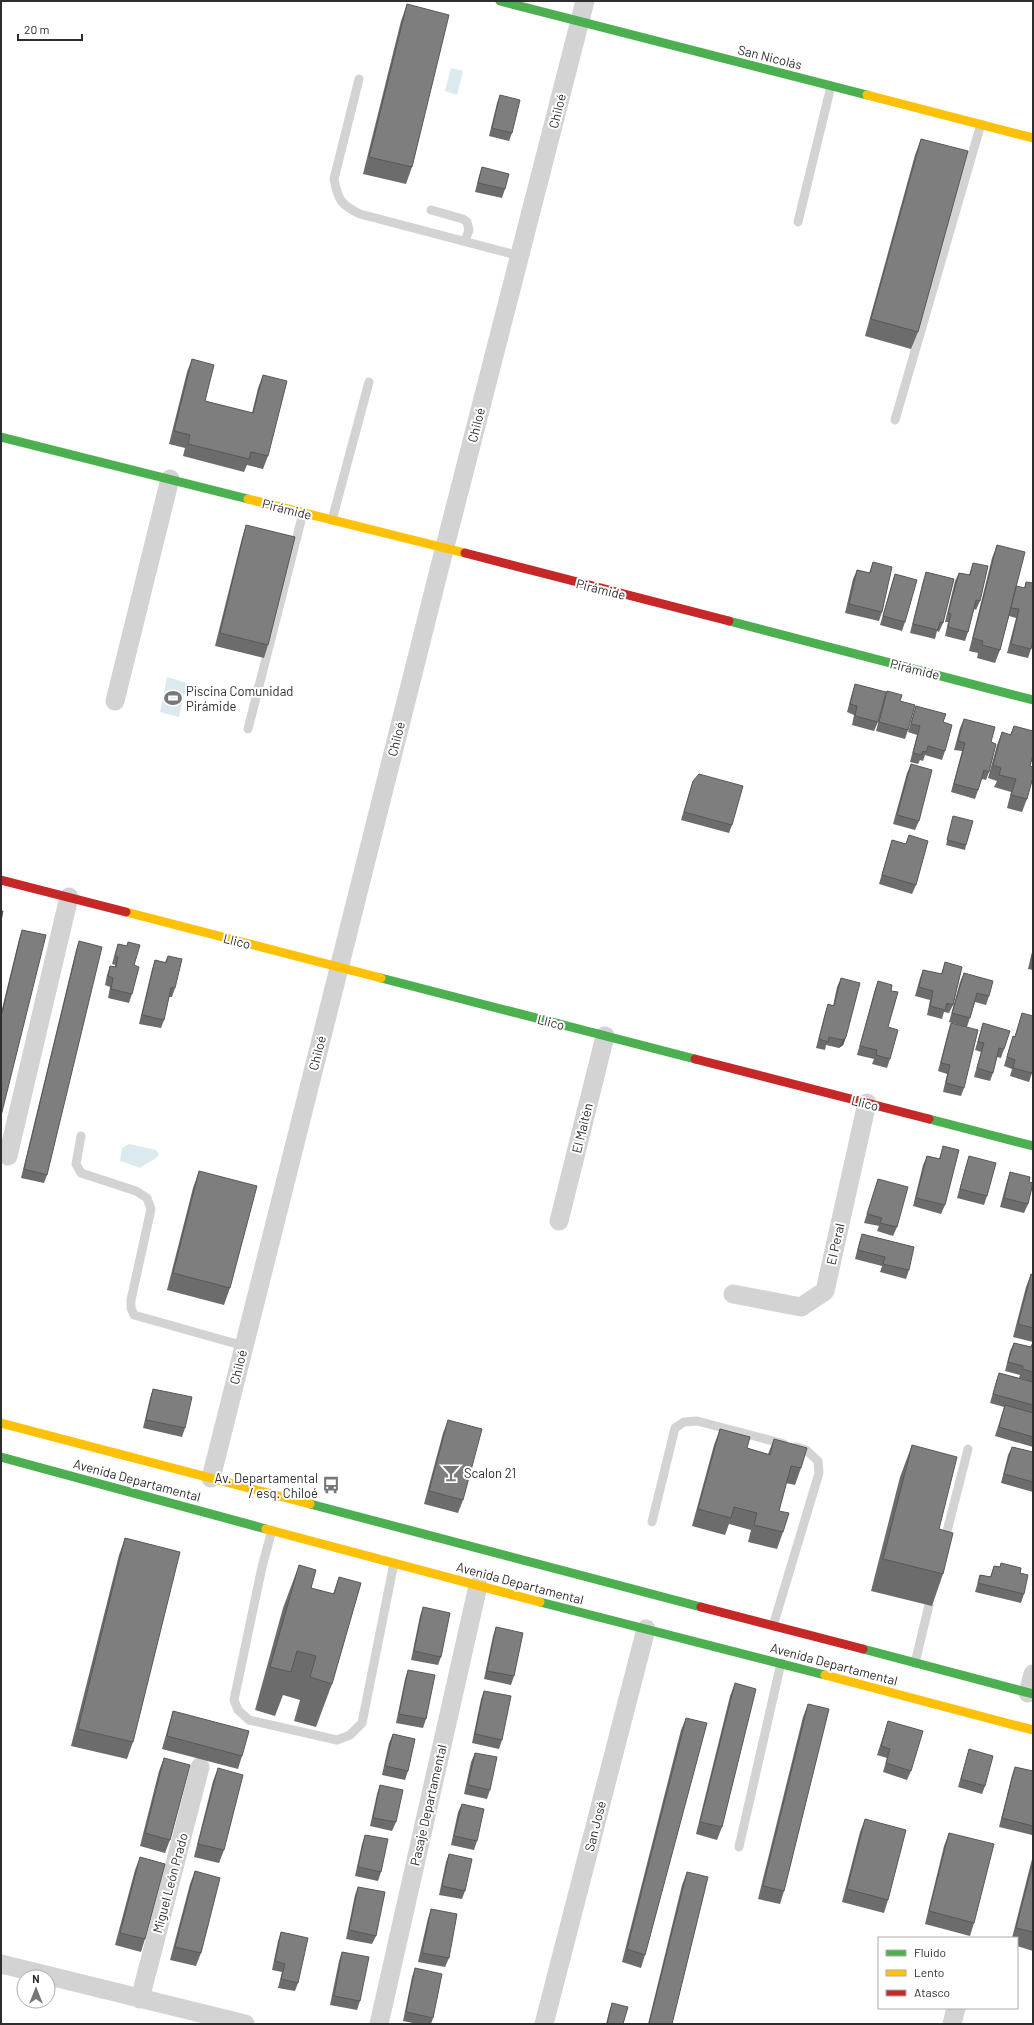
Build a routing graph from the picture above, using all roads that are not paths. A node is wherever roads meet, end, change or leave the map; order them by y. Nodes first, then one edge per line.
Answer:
1 (500, 1) edge
2 (586, 1) edge
3 (580, 21) junction
4 (359, 79) dead end
5 (831, 86) junction
6 (981, 124) junction
7 (1033, 138) edge
8 (432, 210) dead end
9 (798, 222) dead end
10 (465, 241) junction
11 (520, 256) junction
12 (369, 382) dead end
13 (896, 420) dead end
14 (1, 437) edge
15 (170, 479) junction
16 (304, 513) junction
17 (332, 520) junction
18 (444, 548) junction
19 (1033, 700) edge
20 (115, 701) dead end
21 (248, 729) dead end
22 (1, 880) edge
23 (69, 898) junction
24 (338, 967) junction
25 (605, 1036) junction
26 (867, 1103) junction
27 (81, 1136) dead end
28 (1033, 1146) edge
29 (8, 1156) dead end
30 (559, 1221) dead end
31 (733, 1294) dead end
32 (244, 1346) junction
33 (1, 1423) edge
34 (968, 1449) dead end
35 (1, 1457) edge
36 (211, 1478) junction
37 (652, 1522) dead end
38 (272, 1530) junction
39 (943, 1549) edge
40 (394, 1563) junction
41 (478, 1586) junction
42 (929, 1605) edge
43 (773, 1626) junction
44 (646, 1629) junction
45 (781, 1663) junction
46 (915, 1663) junction
47 (1033, 1674) edge
48 (1031, 1694) edge
49 (1033, 1730) edge
50 (200, 1767) dead end
51 (739, 1848) dead end
52 (1, 1964) edge
53 (140, 1998) junction
54 (956, 2009) edge
55 (244, 2024) edge
56 (379, 2024) edge
57 (544, 2024) edge
58 (952, 2024) edge

1 - 3 street, San Nicolás
2 - 3 street, Chiloé
3 - 5 street, San Nicolás
3 - 11 street, Chiloé
4 - 10 lane
5 - 6 street, San Nicolás
5 - 9 lane
6 - 7 street, San Nicolás
6 - 13 lane
8 - 10 lane
10 - 11 lane
11 - 18 street, Chiloé
12 - 17 lane
14 - 15 street, Pirámide
15 - 16 street, Pirámide
15 - 20 street
16 - 17 street, Pirámide
16 - 21 lane
17 - 18 street, Pirámide
18 - 19 street, Pirámide
18 - 24 street, Chiloé
22 - 23 street, Llico
23 - 24 street, Llico
23 - 29 street
24 - 25 street, Llico
24 - 32 street, Chiloé
25 - 26 street, Llico
25 - 30 street, El Maitén
26 - 28 street, Llico
26 - 31 street, El Peral
27 - 32 lane
32 - 36 street, Chiloé
33 - 36 street, Avenida Departamental
34 - 39 lane
35 - 38 street, Avenida Departamental
36 - 43 street, Avenida Departamental
37 - 43 lane
38 - 40 street, Avenida Departamental
38 - 40 lane
40 - 41 street, Avenida Departamental
41 - 44 street, Avenida Departamental
41 - 56 street, Pasaje Departamental
42 - 46 lane
43 - 46 street, Avenida Departamental
44 - 45 street, Avenida Departamental
44 - 57 street, San José
45 - 49 street, Avenida Departamental
45 - 51 lane
46 - 48 street, Avenida Departamental
47 - 48 street
50 - 53 street, Miguel León Prado
52 - 53 street
53 - 55 street
54 - 58 street

